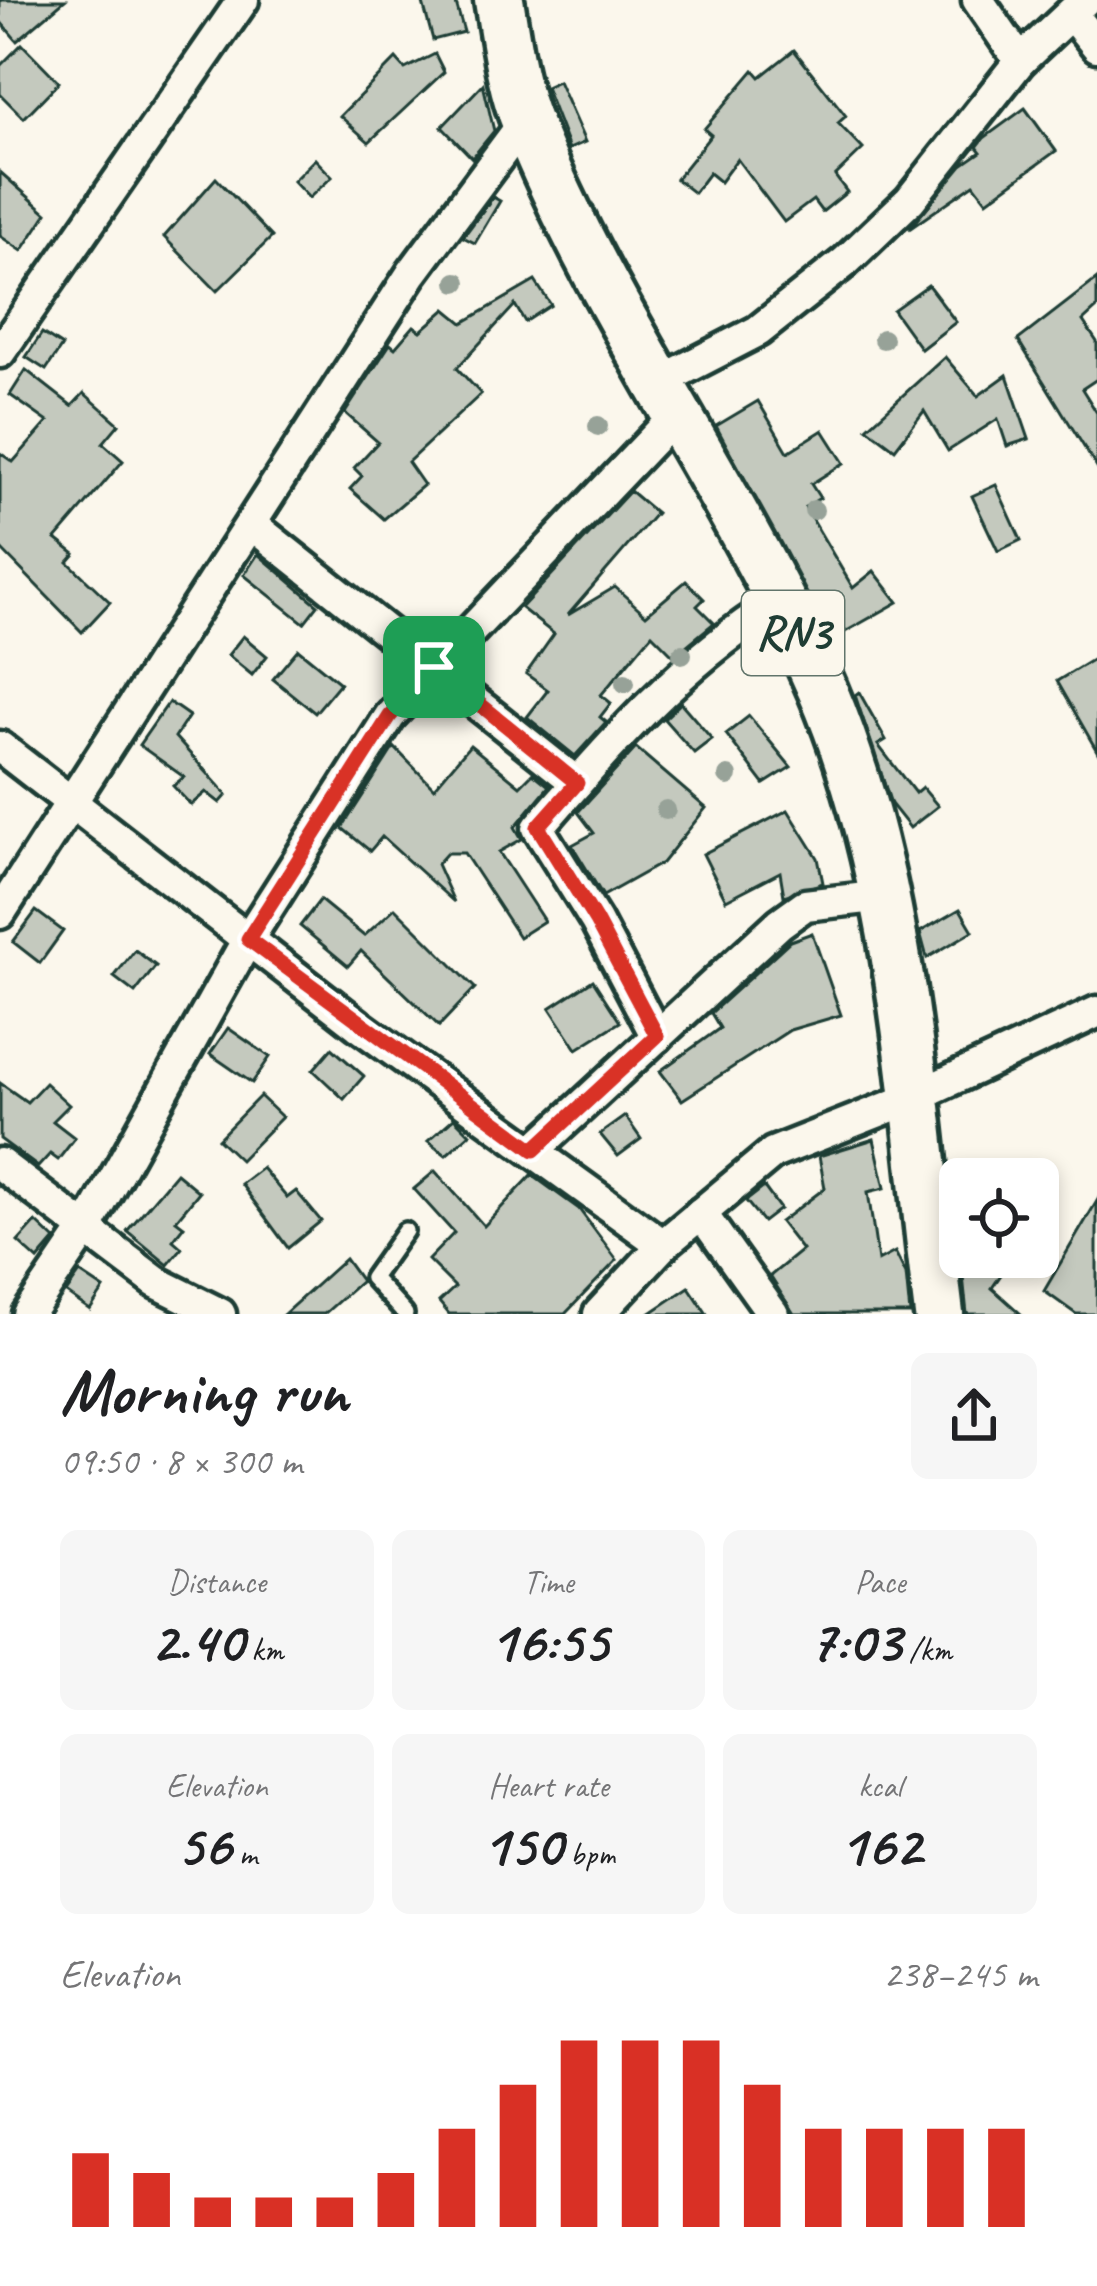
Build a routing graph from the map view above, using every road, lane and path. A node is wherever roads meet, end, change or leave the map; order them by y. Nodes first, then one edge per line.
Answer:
1 (243, 0) edge
2 (499, 0) edge
3 (978, 0) edge
4 (1078, 7) edge
5 (1097, 46) edge
6 (1020, 61) junction
7 (525, 121) junction
8 (0, 352) edge
9 (669, 397) junction
10 (250, 524) junction
11 (777, 603) junction
12 (434, 667) junction
13 (0, 747) edge
14 (577, 783) junction
15 (71, 802) junction
16 (884, 896) junction
17 (0, 913) edge
18 (248, 939) junction
19 (1097, 1012) edge
20 (657, 1036) junction
21 (912, 1098) junction
22 (534, 1150) junction
23 (0, 1164) edge
24 (701, 1214) junction
25 (88, 1226) junction
26 (405, 1231) dead end
27 (663, 1245) junction
28 (28, 1314) edge
29 (220, 1314) edge
30 (405, 1314) edge
31 (599, 1314) edge
32 (773, 1314) edge
33 (939, 1314) edge

1 - 8 street
2 - 7 highway, RN3
3 - 6 street
4 - 5 street
4 - 6 street
6 - 9 street
7 - 9 highway, RN3
7 - 10 street
9 - 11 highway, RN3
9 - 12 street
10 - 12 street
10 - 15 street
11 - 14 street
11 - 16 highway, RN3
12 - 14 street
12 - 18 street
13 - 15 street
14 - 20 street
15 - 17 street
15 - 18 street
16 - 20 street
16 - 21 highway, RN3
18 - 22 street
18 - 25 street
19 - 21 street
20 - 22 street
21 - 24 street
21 - 33 highway, RN3
22 - 27 street
23 - 25 street
24 - 27 street
24 - 32 street
25 - 28 street
25 - 29 street
26 - 30 lane
27 - 31 street

